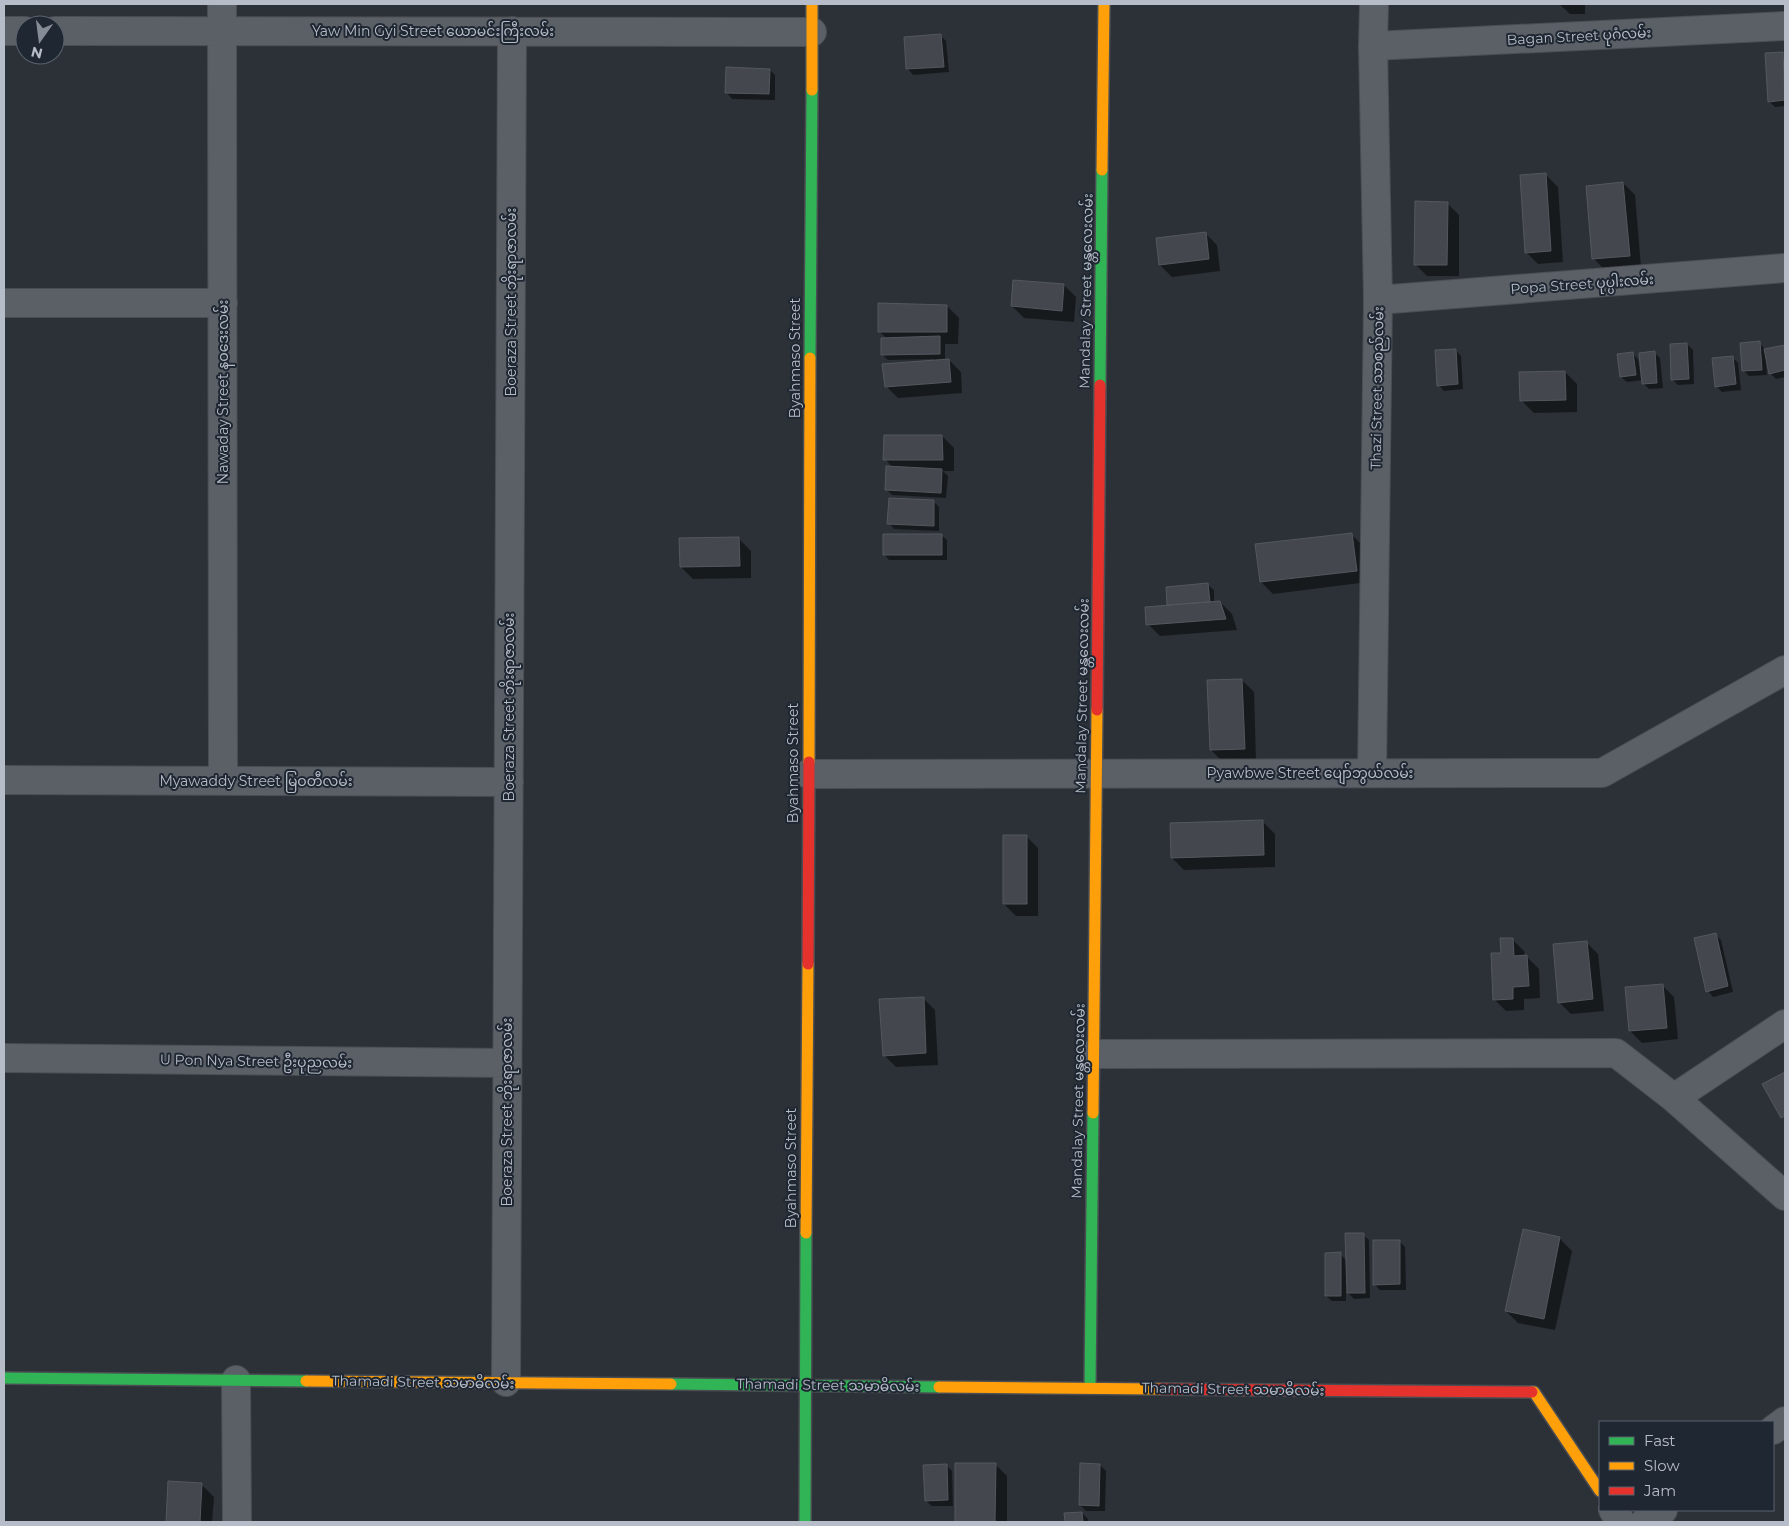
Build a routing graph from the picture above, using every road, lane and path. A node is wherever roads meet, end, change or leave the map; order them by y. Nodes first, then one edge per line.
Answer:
1 (222, 4) edge
2 (812, 4) edge
3 (1104, 4) edge
4 (1374, 4) edge
5 (1785, 26) edge
6 (65, 31) edge
7 (222, 31) junction
8 (512, 31) junction
9 (812, 32) junction
10 (1372, 46) junction
11 (1785, 268) edge
12 (1378, 300) junction
13 (4, 303) edge
14 (223, 304) junction
15 (1785, 670) edge
16 (1096, 773) junction
17 (1372, 773) junction
18 (808, 774) junction
19 (4, 780) edge
20 (223, 781) junction
21 (509, 782) junction
22 (1785, 1024) edge
23 (1094, 1054) junction
24 (4, 1058) edge
25 (507, 1064) junction
26 (1674, 1098) junction
27 (1785, 1196) edge
28 (4, 1378) edge
29 (236, 1380) junction
30 (506, 1382) junction
31 (805, 1385) junction
32 (1090, 1388) junction
33 (1785, 1421) edge
34 (1774, 1429) edge
35 (1599, 1490) edge
36 (1614, 1511) edge
37 (1661, 1511) edge
38 (237, 1522) edge
39 (804, 1522) edge
40 (1621, 1522) edge
41 (1645, 1522) edge

1 - 7 street, Nawaday Street နဝဒေးလမ်း
2 - 9 street, Byahmaso Street
3 - 16 street, Mandalay Street မန္တလေးလမ်း
4 - 10 street, Thazi Street သာစည်လမ်း
5 - 10 street, Bagan Street ပုဂံလမ်း
6 - 7 street, Yaw Min Gyi Street ယောမင်းကြီးလမ်း
7 - 8 street, Yaw Min Gyi Street ယောမင်းကြီးလမ်း
7 - 14 street, Nawaday Street နဝဒေးလမ်း
8 - 9 street, Yaw Min Gyi Street ယောမင်းကြီးလမ်း
8 - 21 street, Boeraza Street ဘိုးရာဇာလမ်း
9 - 18 street, Byahmaso Street
10 - 12 street, Thazi Street သာစည်လမ်း
11 - 12 street, Popa Street ပုပ္ပါးလမ်း
12 - 17 street, Thazi Street သာစည်လမ်း
13 - 14 street
14 - 20 street, Nawaday Street နဝဒေးလမ်း
15 - 17 street, Pyawbwe Street ပျော်ဘွယ်လမ်း
16 - 17 street, Pyawbwe Street ပျော်ဘွယ်လမ်း
16 - 18 street, Pyawbwe Street ပျော်ဘွယ်လမ်း
16 - 23 street, Mandalay Street မန္တလေးလမ်း
18 - 31 street, Byahmaso Street
19 - 20 street, Myawaddy Street မြဝတီလမ်း
20 - 21 street, Myawaddy Street မြဝတီလမ်း
21 - 25 street, Boeraza Street ဘိုးရာဇာလမ်း
22 - 26 street
23 - 26 street
23 - 32 street, Mandalay Street မန္တလေးလမ်း
24 - 25 street, U Pon Nya Street ဦးပုညလမ်း
25 - 30 street, Boeraza Street ဘိုးရာဇာလမ်း
26 - 27 street
28 - 29 street, Thamadi Street သမာဓိလမ်း
29 - 30 street, Thamadi Street သမာဓိလမ်း
29 - 38 street
30 - 31 street, Thamadi Street သမာဓိလမ်း
31 - 32 street, Thamadi Street သမာဓိလမ်း
31 - 39 street, Byahmaso Street
32 - 35 street, Thamadi Street သမာဓိလမ်း
33 - 34 street
36 - 40 street
37 - 41 street

